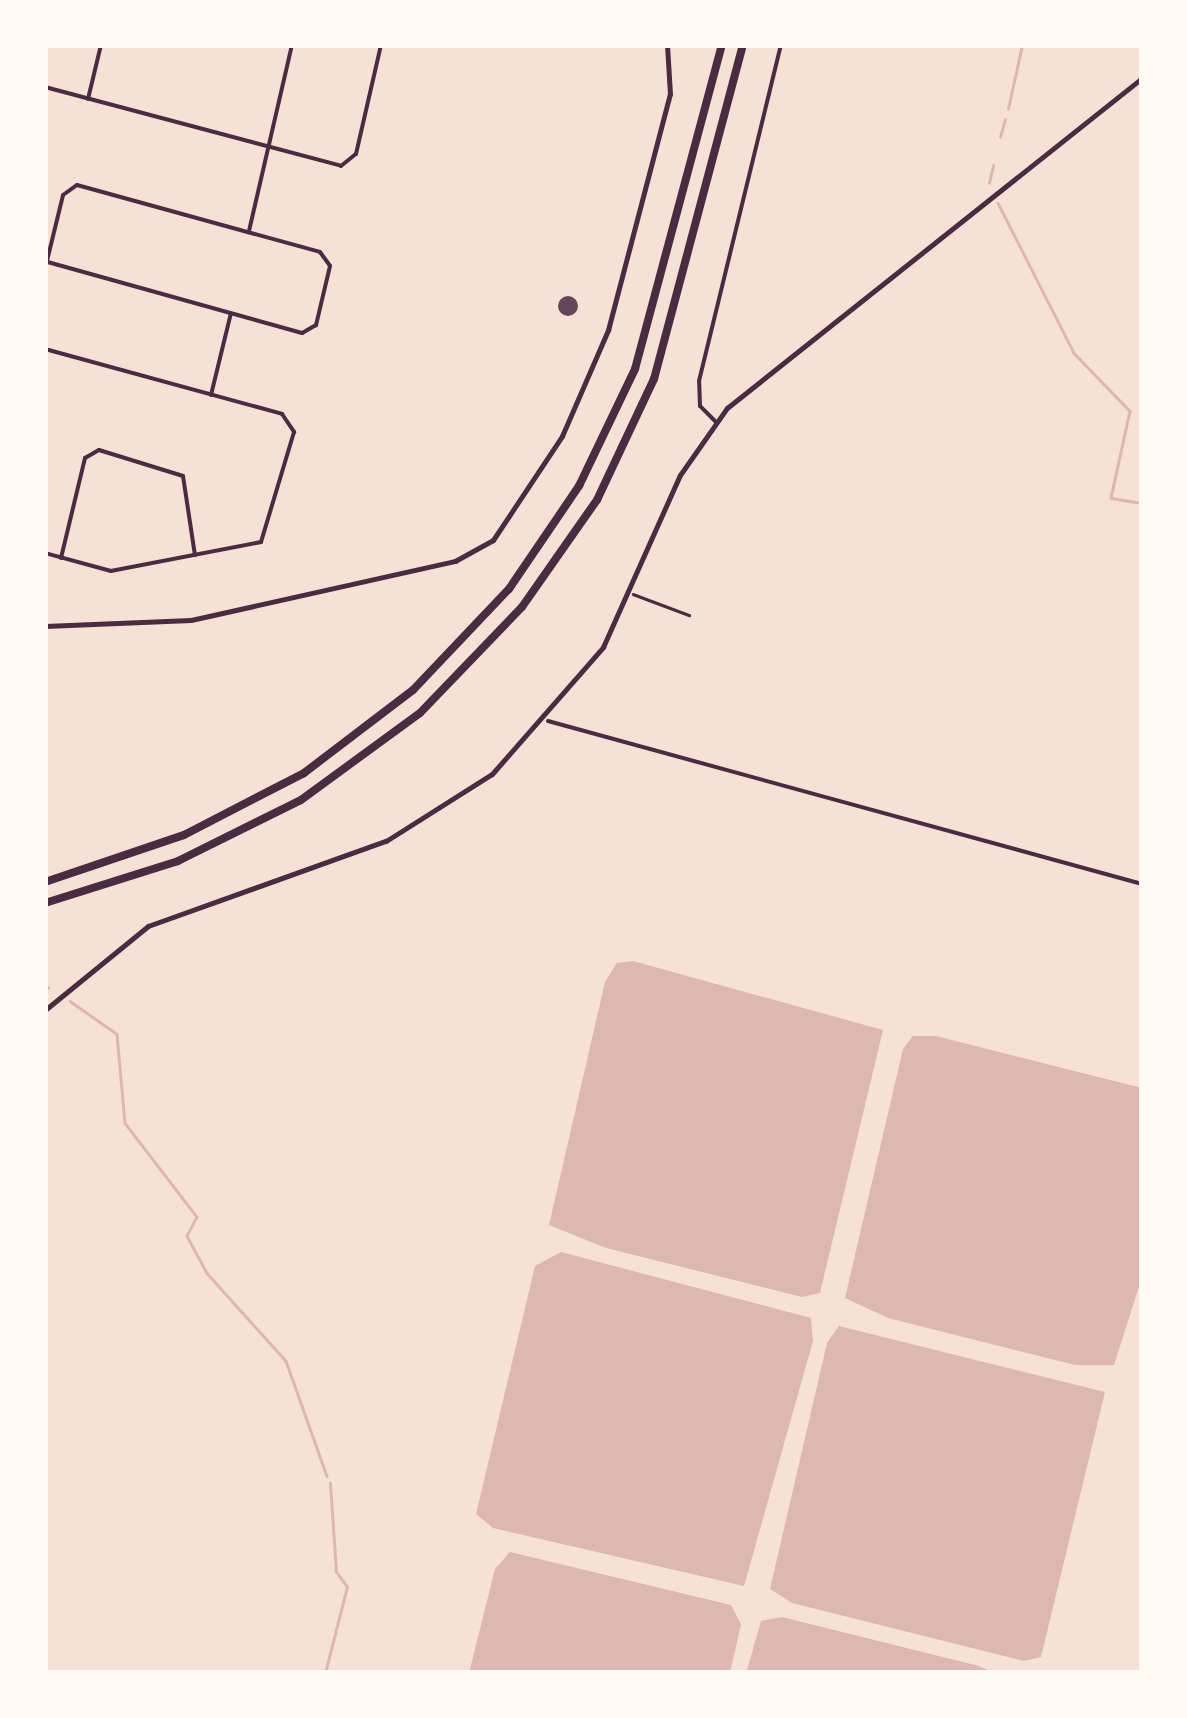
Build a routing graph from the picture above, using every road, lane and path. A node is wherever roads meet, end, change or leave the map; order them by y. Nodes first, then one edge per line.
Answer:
1 (102, 45) edge
2 (292, 45) edge
3 (381, 45) edge
4 (666, 45) edge
5 (722, 45) edge
6 (743, 45) edge
7 (781, 45) edge
8 (1142, 78) edge
9 (45, 87) edge
10 (88, 99) junction
11 (268, 149) junction
12 (249, 231) junction
13 (47, 262) edge
14 (45, 269) edge
15 (231, 314) junction
16 (45, 349) edge
17 (211, 395) junction
18 (715, 421) junction
19 (45, 553) edge
20 (195, 556) junction
21 (61, 558) junction
22 (633, 594) junction
23 (689, 615) dead end
24 (45, 626) edge
25 (548, 721) junction
26 (45, 881) edge
27 (1142, 884) edge
28 (45, 903) edge
29 (45, 1010) edge

1 - 10 street
2 - 11 street
3 - 11 street
4 - 24 street
5 - 26 highway
6 - 28 highway
7 - 18 street
8 - 18 street
9 - 10 street
10 - 11 street
11 - 12 street
12 - 13 street
12 - 15 street
13 - 14 street
13 - 15 street
15 - 17 street
16 - 17 street
17 - 20 street
18 - 22 street
19 - 21 street
20 - 21 street
20 - 21 street
22 - 23 lane
22 - 25 street
25 - 27 street
25 - 29 street

